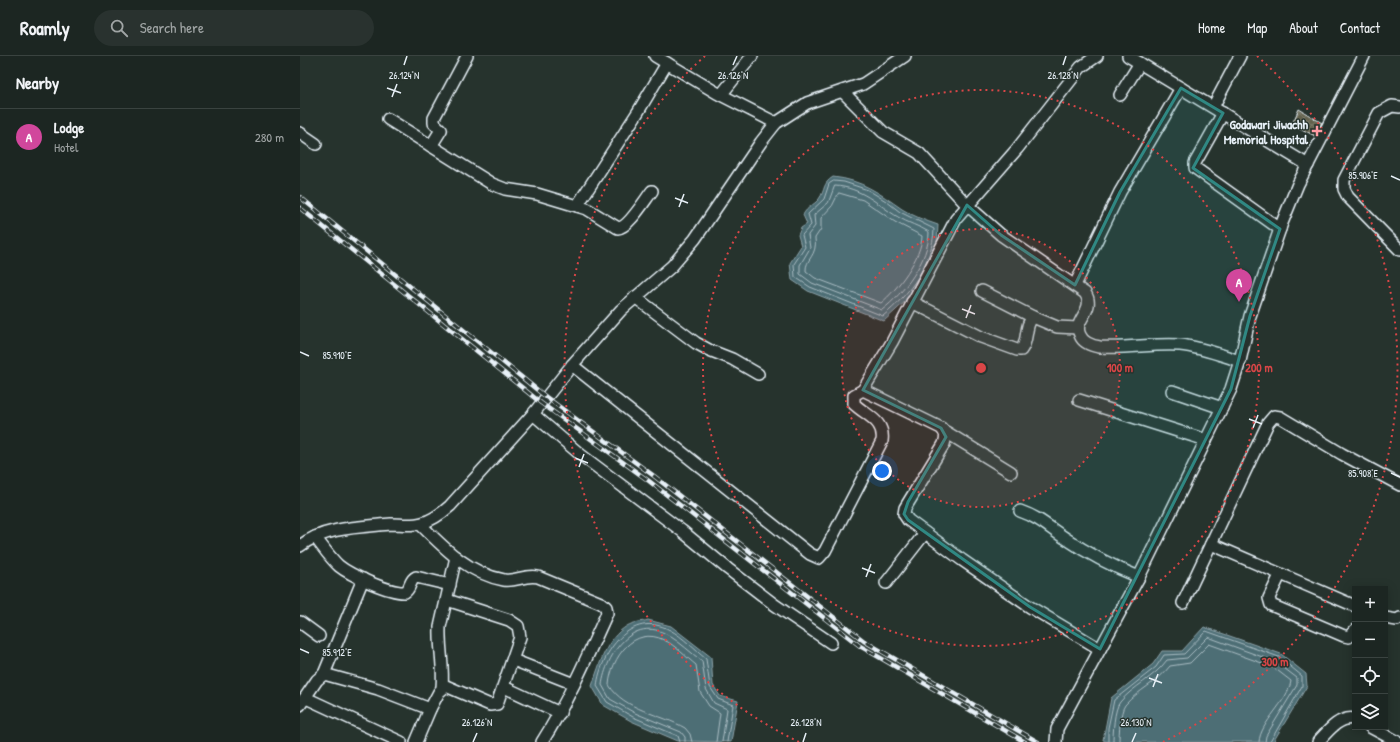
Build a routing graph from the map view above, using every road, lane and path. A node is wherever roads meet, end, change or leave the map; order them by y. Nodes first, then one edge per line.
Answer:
1 (467, 56) edge
2 (655, 56) edge
3 (752, 56) edge
4 (905, 56) edge
5 (1097, 56) edge
6 (1128, 56) edge
7 (1240, 56) edge
8 (1364, 56) edge
9 (667, 63) junction
10 (1140, 63) junction
11 (1182, 88) junction
12 (843, 92) junction
13 (721, 95) junction
14 (1120, 96) dead end
15 (1400, 106) edge
16 (1213, 107) junction
17 (1223, 114) junction
18 (388, 119) dead end
19 (776, 123) junction
20 (300, 133) edge
21 (316, 144) dead end
22 (431, 146) junction
23 (1308, 165) junction
24 (652, 192) dead end
25 (967, 205) junction
26 (577, 206) junction
27 (1280, 229) junction
28 (1400, 250) edge
29 (1075, 285) junction
30 (982, 291) dead end
31 (635, 297) junction
32 (912, 302) junction
33 (1033, 317) junction
34 (1078, 328) junction
35 (1240, 361) junction
36 (572, 365) junction
37 (758, 374) dead end
38 (863, 390) junction
39 (1172, 391) dead end
40 (1079, 400) dead end
41 (1222, 408) junction
42 (533, 414) junction
43 (946, 432) junction
44 (1206, 440) junction
45 (1011, 472) dead end
46 (1400, 485) edge
47 (1020, 511) dead end
48 (420, 524) junction
49 (925, 533) junction
50 (315, 537) junction
51 (1211, 544) junction
52 (300, 546) edge
53 (456, 557) junction
54 (1280, 576) junction
55 (1139, 577) junction
56 (363, 579) junction
57 (886, 583) dead end
58 (450, 585) junction
59 (447, 600) junction
60 (1183, 603) dead end
61 (1352, 605) edge
62 (1388, 618) edge
63 (1400, 618) edge
64 (300, 622) edge
65 (1352, 634) edge
66 (319, 636) dead end
67 (832, 643) dead end
68 (1100, 649) junction
69 (513, 660) junction
70 (324, 674) junction
71 (574, 684) junction
72 (504, 687) junction
73 (442, 688) junction
74 (303, 702) edge
75 (430, 709) junction
76 (560, 713) junction
77 (1352, 718) edge
78 (1376, 730) edge
79 (401, 742) edge
80 (416, 742) edge
81 (542, 742) edge
82 (1056, 742) edge
83 (1318, 742) edge
84 (1399, 742) edge

1 - 22 street
2 - 9 street
3 - 13 street
4 - 12 street
5 - 25 street
6 - 10 street
7 - 16 street
8 - 23 street
9 - 13 street
9 - 26 street
10 - 11 street
10 - 14 street
11 - 16 street
11 - 29 street
12 - 19 street
12 - 25 street
13 - 19 street
15 - 28 street
16 - 17 street
17 - 23 street
17 - 27 street
18 - 22 street
19 - 31 street
20 - 21 street
22 - 26 street
23 - 27 street
24 - 26 street
25 - 29 street
25 - 32 street
27 - 35 street
29 - 34 street
30 - 33 street
31 - 36 street
31 - 37 street
32 - 33 street
32 - 38 street
33 - 34 street
34 - 35 street
35 - 41 street
36 - 38 street
36 - 42 street
38 - 43 street
39 - 41 street
40 - 44 street
41 - 44 street
42 - 48 street
42 - 67 street
43 - 45 street
43 - 49 street
44 - 55 street
46 - 51 street
47 - 55 street
48 - 50 street
48 - 53 street
49 - 57 street
49 - 68 street
50 - 52 street
50 - 56 street
51 - 54 street
51 - 60 street
53 - 58 street
53 - 71 street
54 - 61 street
54 - 65 street
55 - 68 street
56 - 58 street
56 - 70 street
58 - 59 street
59 - 69 street
59 - 73 street
62 - 63 street
64 - 66 street
68 - 82 street
69 - 71 street
69 - 72 street
70 - 74 street
70 - 75 street
71 - 76 street
72 - 73 street
72 - 76 street
73 - 75 street
74 - 79 street
75 - 80 street
76 - 81 street
77 - 83 street
78 - 84 street

